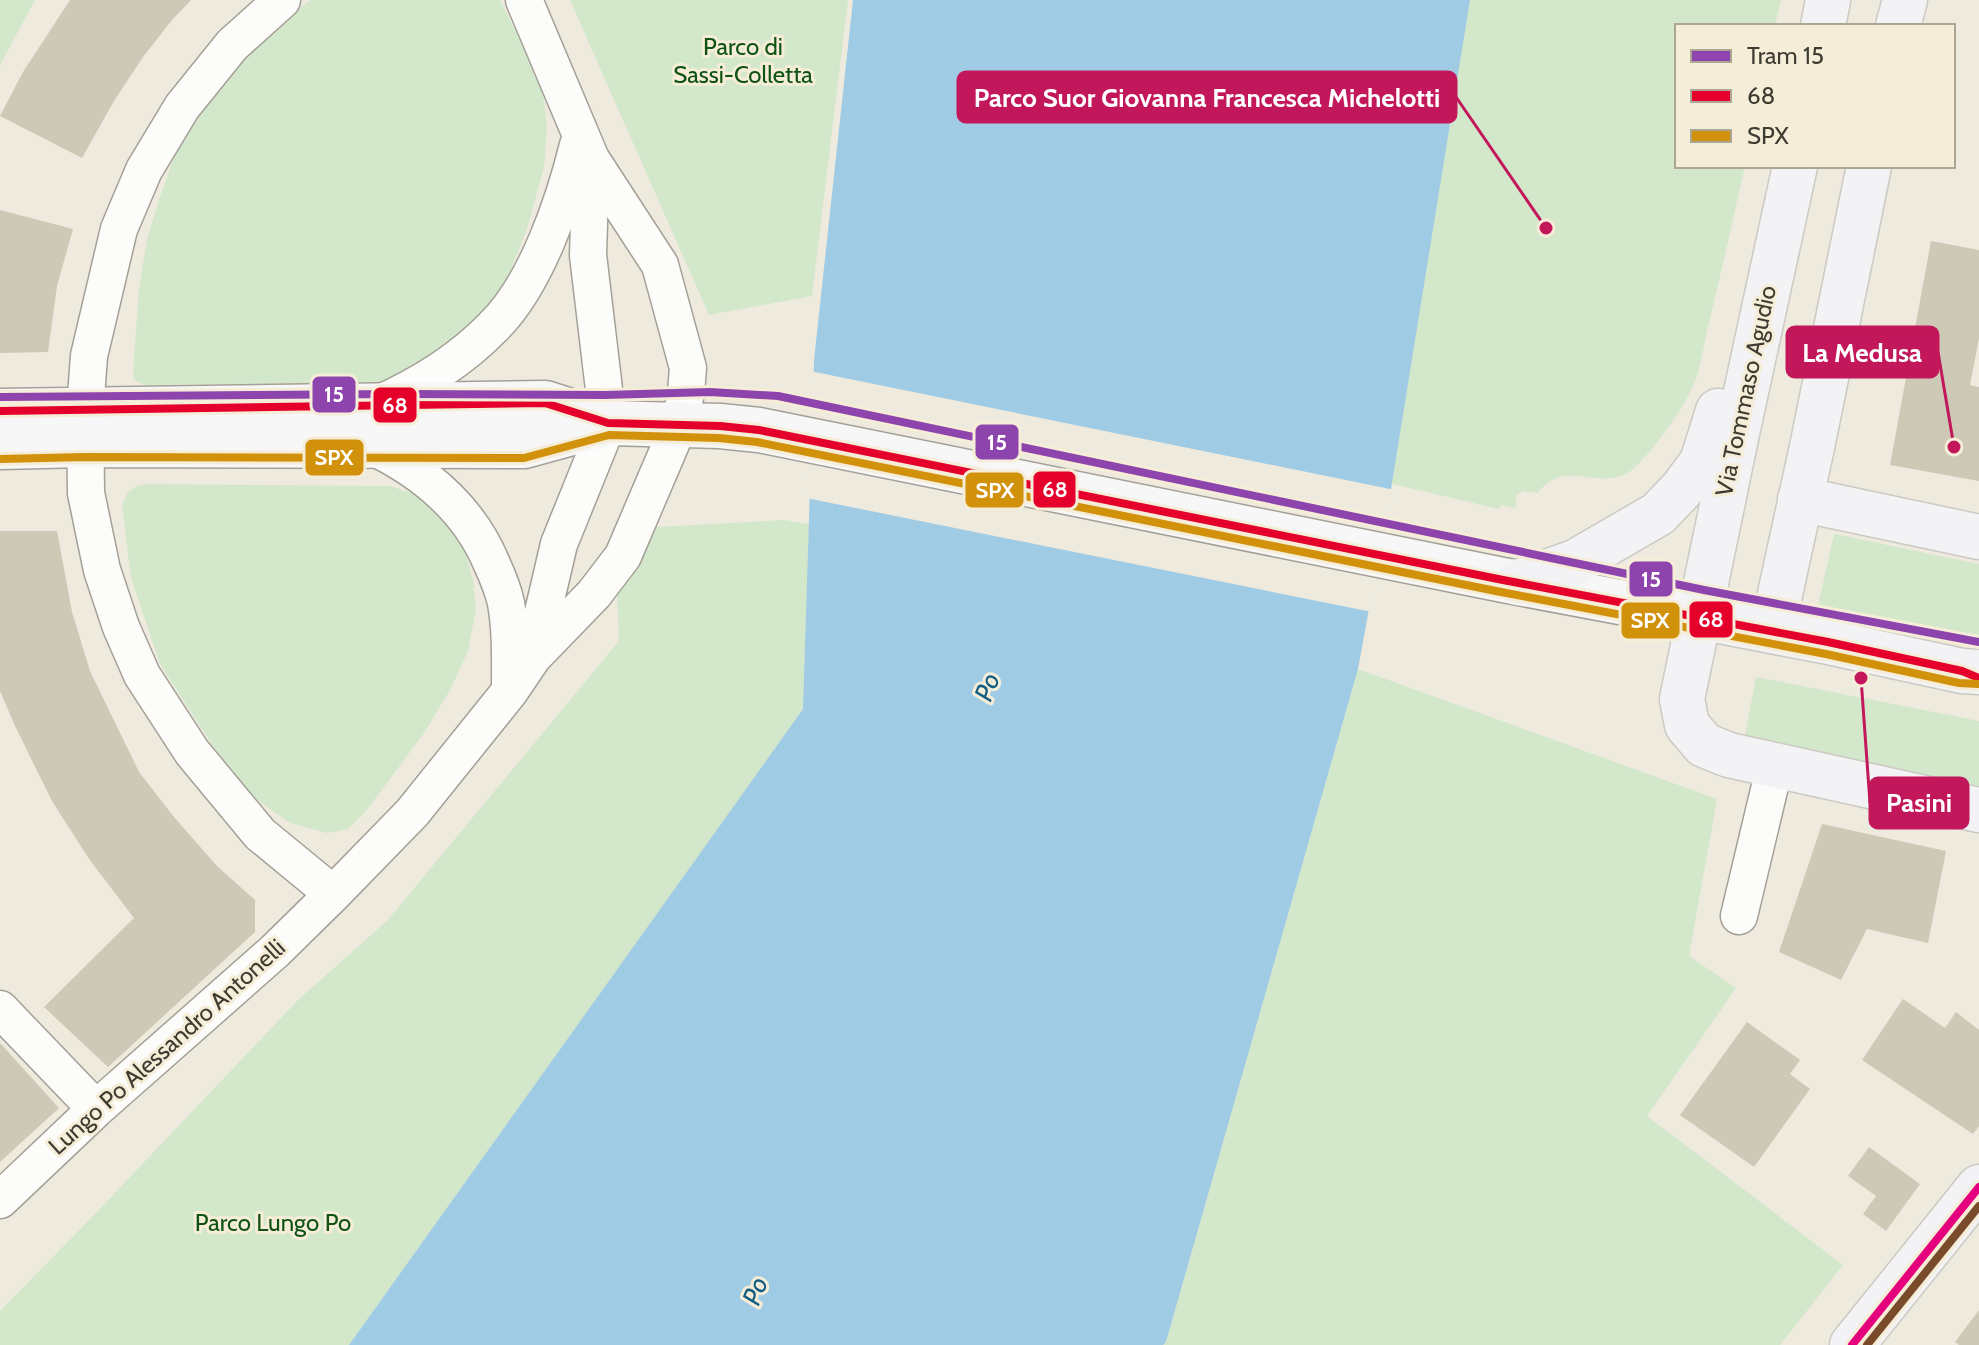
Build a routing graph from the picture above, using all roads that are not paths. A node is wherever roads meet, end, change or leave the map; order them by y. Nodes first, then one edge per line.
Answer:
1 (282, 0) edge
2 (524, 0) edge
3 (1828, 0) edge
4 (1905, 0) edge
5 (1823, 24) edge
6 (1899, 24) edge
7 (586, 145) junction
8 (1869, 168) edge
9 (1794, 170) edge
10 (0, 411) edge
11 (608, 423) junction
12 (679, 425) junction
13 (372, 426) junction
14 (85, 428) junction
15 (0, 447) edge
16 (1800, 499) junction
17 (1979, 537) edge
18 (1510, 581) junction
19 (1699, 617) junction
20 (1772, 631) junction
21 (533, 657) junction
22 (1973, 674) edge
23 (510, 691) junction
24 (1775, 765) junction
25 (1979, 810) edge
26 (333, 894) junction
27 (1739, 916) dead end
28 (0, 1009) edge
29 (96, 1109) junction
30 (1979, 1187) edge
31 (0, 1200) edge
32 (1852, 1345) edge

1 - 14 street
2 - 7 street, Lungo Po Alessandro Antonelli
3 - 5 main road
4 - 6 main road
7 - 11 street, Lungo Po Alessandro Antonelli
7 - 12 street, Lungo Po Alessandro Antonelli
7 - 13 street
8 - 16 main road
9 - 18 main road
9 - 19 main road, Via Tommaso Agudio
10 - 14 main road
11 - 12 main road
11 - 13 main road
11 - 21 street, Lungo Po Alessandro Antonelli
12 - 18 main road
12 - 21 street, Lungo Po Alessandro Antonelli
13 - 14 main road
13 - 23 street
14 - 15 main road
14 - 26 street
16 - 17 main road
16 - 20 main road
18 - 19 main road
19 - 20 main road
19 - 24 main road, Via Tommaso Agudio
20 - 22 main road
21 - 23 street, Lungo Po Alessandro Antonelli
23 - 26 street, Lungo Po Alessandro Antonelli
24 - 25 main road, Via Tommaso Agudio
24 - 27 street
26 - 29 street, Lungo Po Alessandro Antonelli
28 - 29 street
29 - 31 street, Lungo Po Alessandro Antonelli
30 - 32 main road

